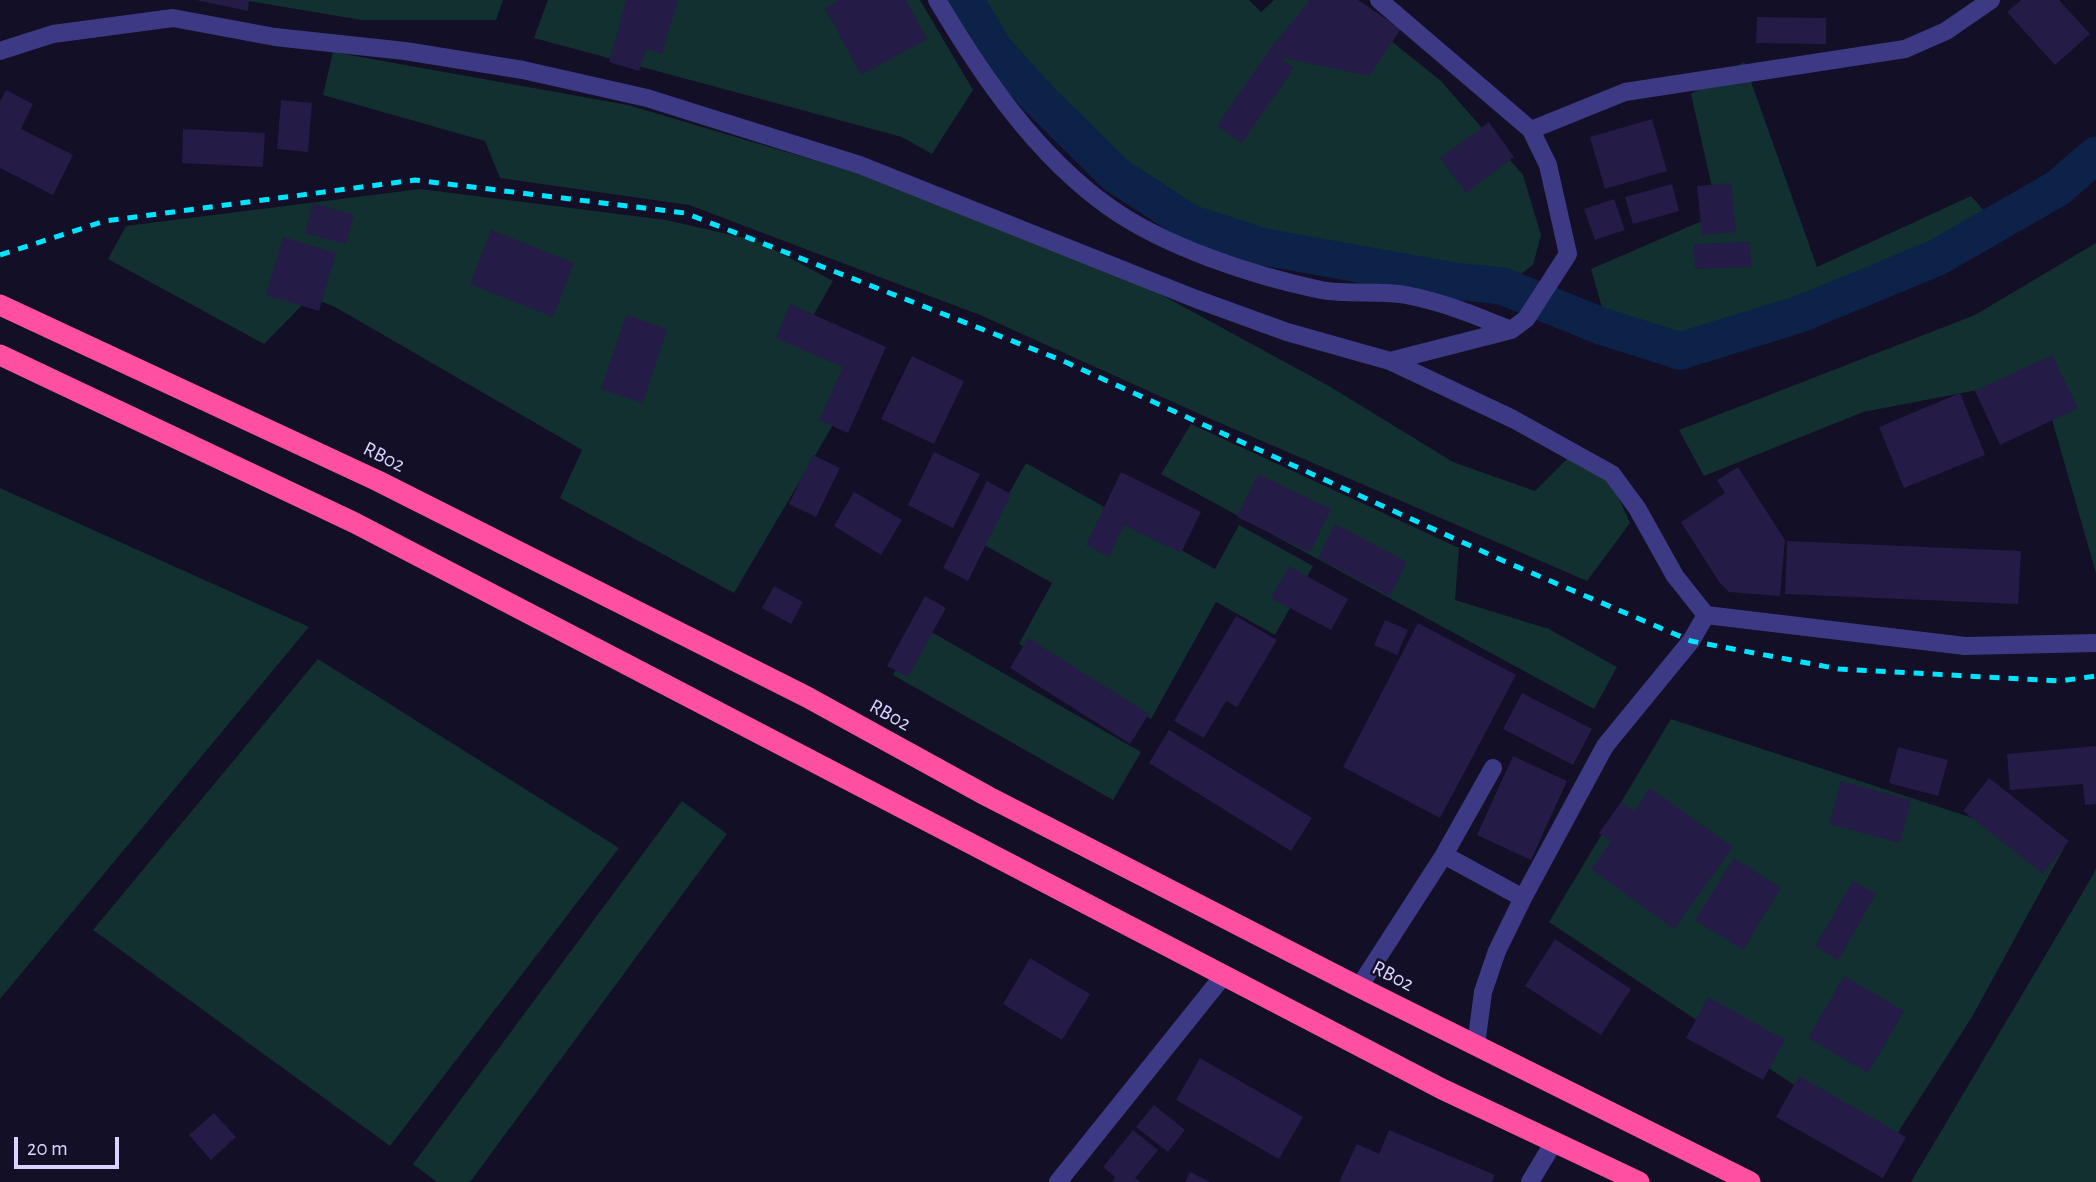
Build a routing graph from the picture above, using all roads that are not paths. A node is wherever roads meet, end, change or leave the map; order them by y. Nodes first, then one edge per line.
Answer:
1 (937, 0) edge
2 (1380, 0) edge
3 (1991, 0) edge
4 (0, 51) edge
5 (1531, 130) junction
6 (0, 304) edge
7 (1511, 330) junction
8 (0, 355) edge
9 (1390, 361) junction
10 (1706, 615) junction
11 (2096, 643) edge
12 (1493, 768) dead end
13 (1444, 855) junction
14 (1523, 898) junction
15 (1224, 975) junction
16 (1359, 987) junction
17 (1476, 1045) junction
18 (1554, 1142) junction
19 (1058, 1182) edge
20 (1530, 1182) edge
21 (1639, 1182) edge
22 (1750, 1182) edge

1 - 7 street
2 - 5 street
3 - 5 street
4 - 9 street
5 - 7 street
6 - 16 highway, RB02
7 - 9 street
8 - 15 highway
9 - 10 street
10 - 11 street
10 - 14 street
12 - 13 street
13 - 14 street
13 - 16 street
14 - 17 street
15 - 18 highway
15 - 19 street
16 - 17 highway, RB02
17 - 22 highway, RB02
18 - 20 street
18 - 21 highway

